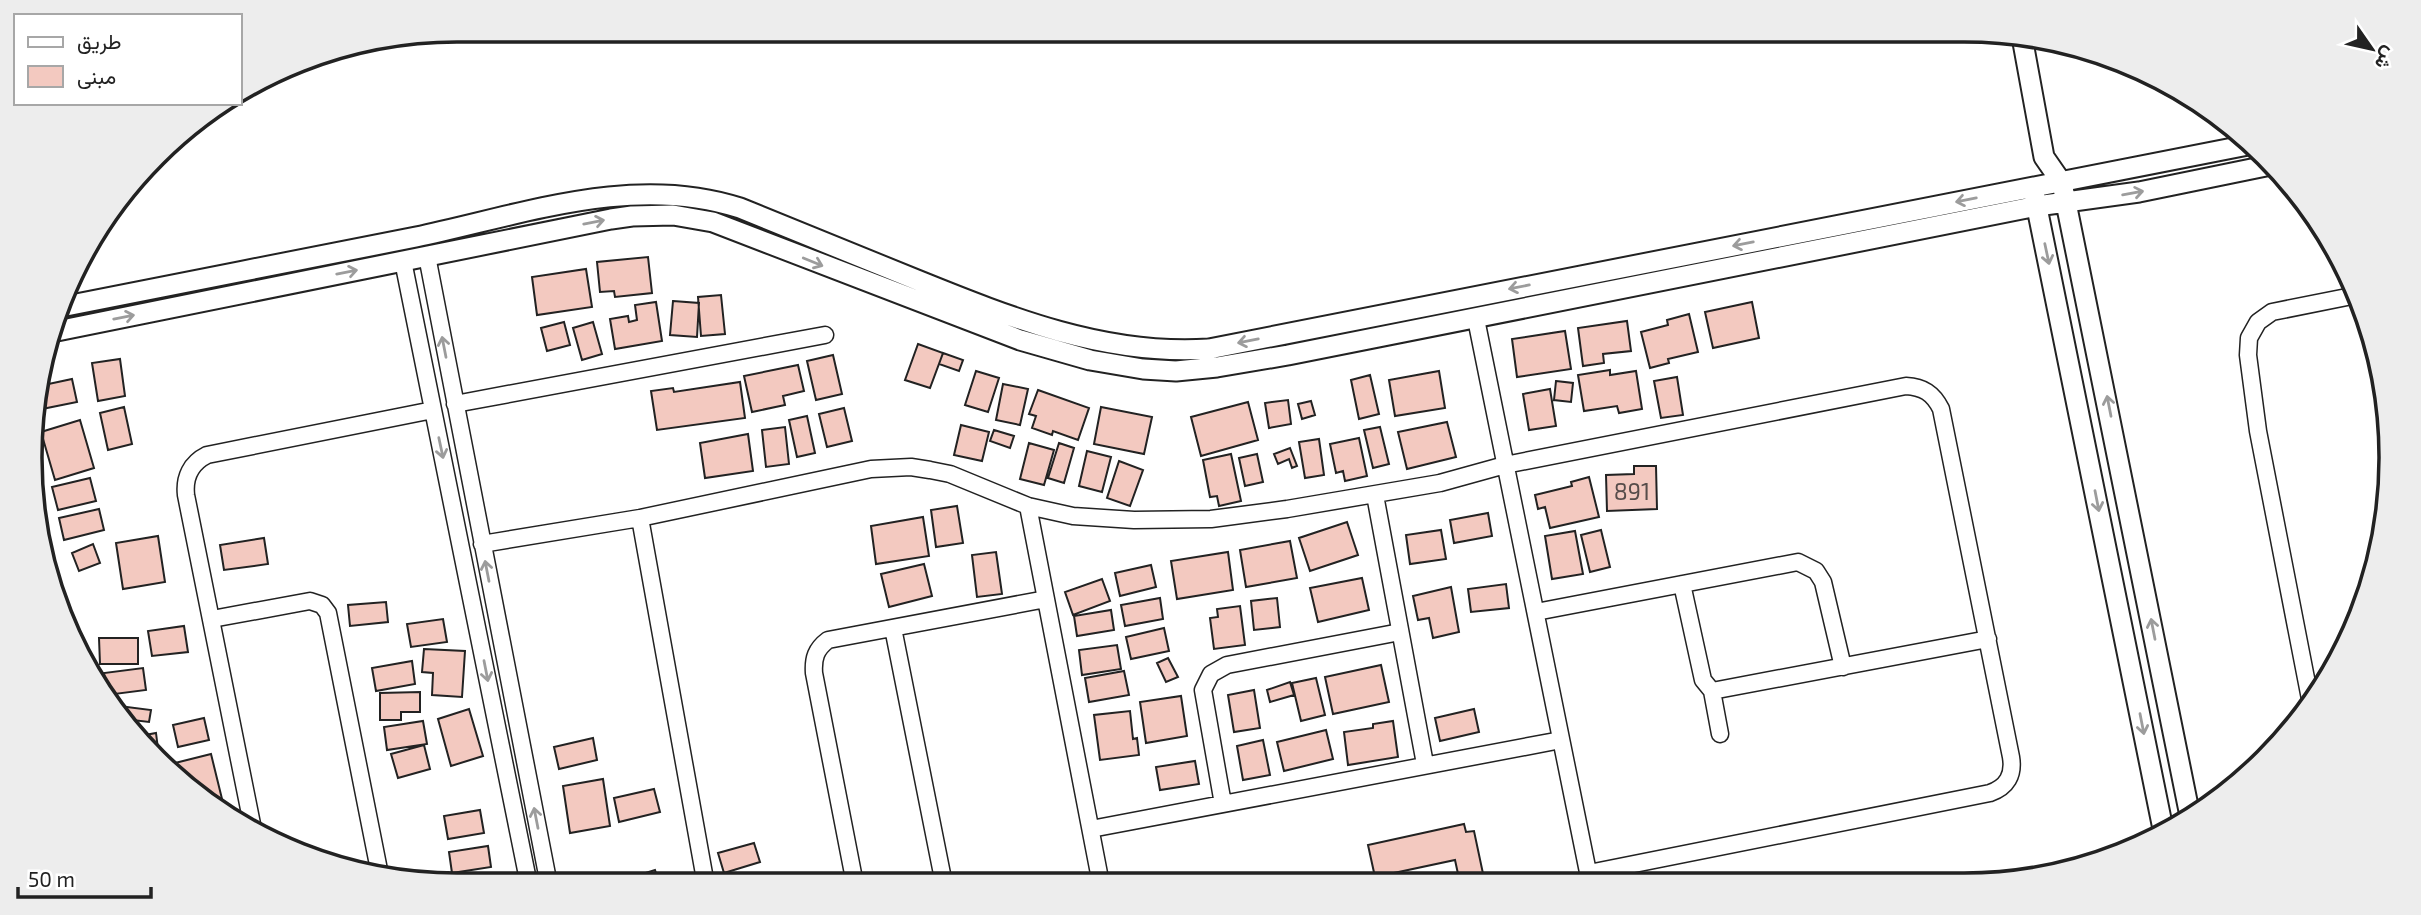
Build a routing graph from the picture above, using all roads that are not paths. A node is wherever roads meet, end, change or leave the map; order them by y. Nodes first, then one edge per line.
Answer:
1 (2024, 47) edge
2 (2239, 147) edge
3 (2044, 158) junction
4 (2260, 167) edge
5 (2062, 183) junction
6 (2035, 197) junction
7 (2066, 203) junction
8 (548, 207) junction
9 (552, 230) junction
10 (427, 256) junction
11 (403, 261) junction
12 (2347, 297) edge
13 (71, 305) edge
14 (1476, 319) junction
15 (62, 330) edge
16 (1283, 334) junction
17 (825, 335) dead end
18 (1288, 355) junction
19 (455, 404) junction
20 (433, 410) junction
21 (2119, 461) junction
22 (1506, 465) junction
23 (2090, 468) junction
24 (1375, 495) junction
25 (1028, 506) junction
26 (640, 518) junction
27 (482, 544) junction
28 (1682, 583) junction
29 (492, 597) junction
30 (1046, 599) junction
31 (472, 600) junction
32 (1535, 612) junction
33 (212, 619) junction
34 (894, 628) junction
35 (1400, 632) junction
36 (1988, 639) junction
37 (1843, 667) junction
38 (2308, 689) edge
39 (1712, 691) junction
40 (1720, 734) dead end
41 (1562, 740) junction
42 (1425, 764) junction
43 (1223, 804) junction
44 (2188, 807) edge
45 (251, 817) edge
46 (2162, 822) edge
47 (1091, 829) junction
48 (378, 865) edge
49 (527, 873) edge
50 (547, 873) edge
51 (704, 873) edge
52 (853, 873) edge
53 (942, 873) edge
54 (1099, 873) edge
55 (1589, 873) edge
56 (1613, 873) edge

1 - 3 street
2 - 5 street
3 - 5 street
3 - 6 street
7 -> 4 street
5 - 6 street
5 - 7 street
6 - 7 street
6 - 14 street
6 -> 16 street
6 -> 23 street
21 -> 7 street
8 - 9 street
8 - 13 street
16 -> 8 street
9 - 10 street
9 -> 18 street
10 - 11 street
19 -> 10 street
15 -> 11 street
11 - 20 street
12 - 38 street
14 - 18 street
14 - 22 street
16 - 18 street
17 - 19 street
19 - 27 street
20 -> 31 street
20 - 33 street
21 - 23 street
44 -> 21 street
22 - 24 street
22 - 32 street
22 - 36 street
23 -> 46 street
24 - 25 street
24 - 35 street
25 - 26 street
25 - 30 street
26 - 27 street
26 - 51 street
29 -> 27 street
28 - 32 street
28 - 37 street
28 - 39 street
29 - 31 street
50 -> 29 street
30 - 34 street
30 - 47 street
31 -> 49 street
32 - 41 street
33 - 45 street
33 - 48 street
34 - 52 street
34 - 53 street
35 - 42 street
35 - 43 street
36 - 37 street
36 - 56 street
37 - 39 street
39 - 40 street
41 - 42 street
41 - 55 street
42 - 43 street
43 - 47 street
47 - 54 street

